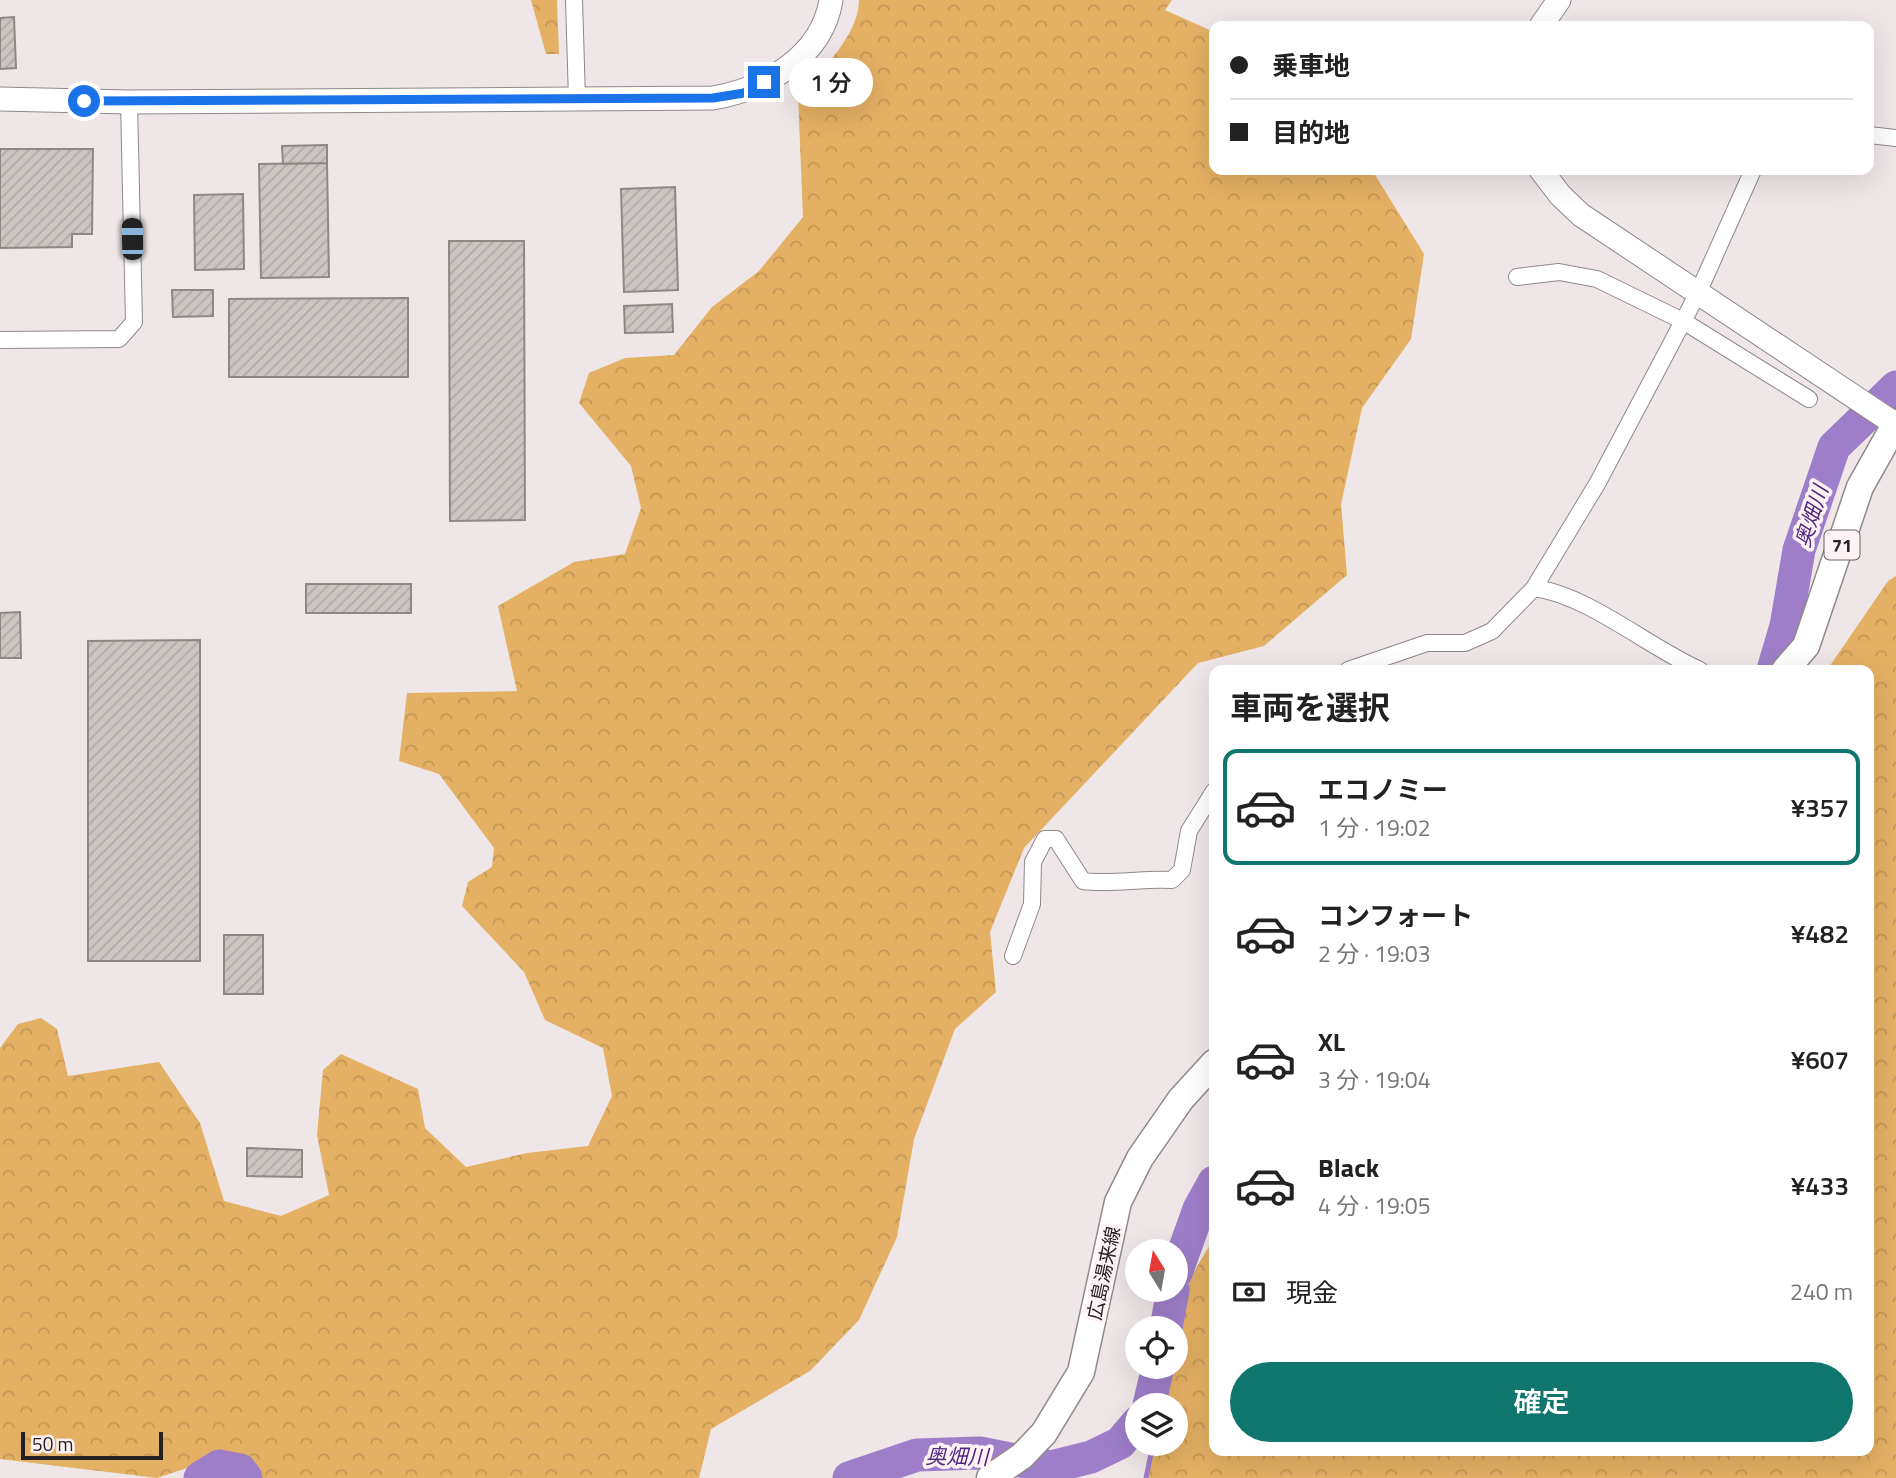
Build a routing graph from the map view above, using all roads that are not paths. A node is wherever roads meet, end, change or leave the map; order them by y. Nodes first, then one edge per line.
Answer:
1 (574, 0) edge
2 (831, 0) edge
3 (1559, 0) edge
4 (1544, 21) edge
5 (0, 99) edge
6 (577, 99) junction
7 (129, 102) junction
8 (1874, 136) edge
9 (1896, 138) edge
10 (1545, 175) edge
11 (1751, 175) edge
12 (1517, 277) dead end
13 (1698, 293) junction
14 (1683, 321) junction
15 (0, 340) edge
16 (1809, 399) dead end
17 (1896, 424) edge
18 (1534, 588) junction
19 (1363, 665) edge
20 (1688, 665) edge
21 (1790, 665) edge
22 (1209, 798) edge
23 (1013, 956) dead end
24 (1209, 1068) edge
25 (994, 1476) edge

1 - 6 street
2 - 6 street
3 - 4 street
5 - 7 street
6 - 7 street
7 - 15 street
8 - 9 street
10 - 13 street
11 - 13 street
12 - 14 street
13 - 14 street
13 - 17 street
14 - 16 street
14 - 18 street
17 - 21 main road, 71
18 - 19 street
18 - 20 street
22 - 23 street
24 - 25 main road, 広島湯来線

